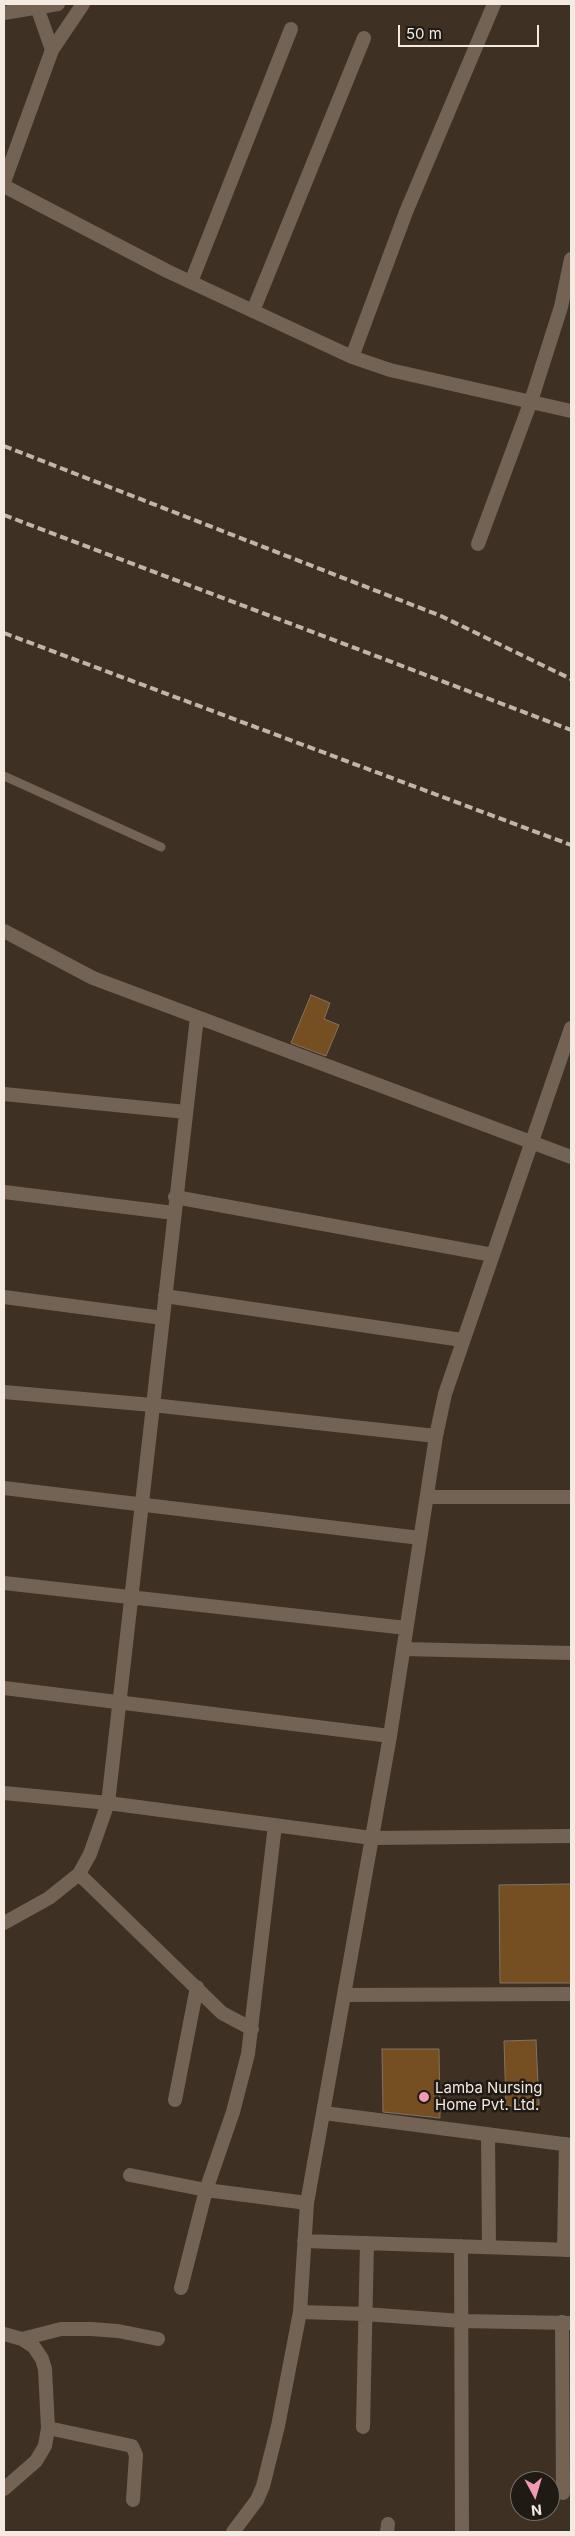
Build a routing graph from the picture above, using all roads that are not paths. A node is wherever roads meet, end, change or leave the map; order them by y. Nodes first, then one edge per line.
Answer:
1 (58, 4) edge
2 (83, 4) edge
3 (494, 4) edge
4 (37, 7) junction
5 (4, 13) edge
6 (291, 29) dead end
7 (364, 38) dead end
8 (52, 50) junction
9 (4, 182) edge
10 (4, 186) edge
11 (571, 259) edge
12 (191, 282) junction
13 (253, 311) junction
14 (352, 357) junction
15 (531, 401) junction
16 (571, 411) edge
17 (478, 544) dead end
18 (4, 776) edge
19 (161, 847) dead end
20 (4, 932) edge
21 (197, 1017) junction
22 (571, 1028) edge
23 (4, 1094) edge
24 (186, 1112) junction
25 (531, 1142) junction
26 (571, 1157) edge
27 (4, 1192) edge
28 (176, 1197) junction
29 (174, 1213) junction
30 (493, 1254) junction
31 (165, 1296) junction
32 (4, 1297) edge
33 (163, 1318) junction
34 (462, 1340) junction
35 (4, 1392) edge
36 (152, 1405) junction
37 (436, 1436) junction
38 (4, 1488) edge
39 (427, 1497) junction
40 (571, 1497) edge
41 (143, 1505) junction
42 (420, 1538) junction
43 (4, 1583) edge
44 (131, 1598) junction
45 (406, 1628) junction
46 (403, 1649) junction
47 (571, 1653) edge
48 (4, 1688) edge
49 (119, 1702) junction
50 (390, 1736) junction
51 (4, 1793) edge
52 (108, 1803) junction
53 (275, 1825) junction
54 (571, 1836) edge
55 (372, 1838) junction
56 (79, 1874) junction
57 (4, 1923) edge
58 (197, 1987) junction
59 (571, 1994) edge
60 (344, 1995) junction
61 (252, 2029) junction
62 (175, 2100) dead end
63 (324, 2113) junction
64 (488, 2134) junction
65 (569, 2144) edge
66 (130, 2175) dead end
67 (206, 2190) junction
68 (307, 2203) junction
69 (304, 2240) junction
70 (367, 2243) junction
71 (460, 2246) junction
72 (489, 2248) junction
73 (568, 2250) edge
74 (181, 2288) dead end
75 (300, 2312) junction
76 (365, 2314) junction
77 (461, 2321) junction
78 (566, 2323) edge
79 (4, 2334) edge
80 (158, 2339) dead end
81 (22, 2340) junction
82 (363, 2427) dead end
83 (48, 2428) junction
84 (4, 2489) edge
85 (563, 2493) dead end
86 (133, 2500) dead end
87 (233, 2532) edge
88 (462, 2532) edge

1 - 4 street
2 - 8 street
3 - 14 street
4 - 5 street
4 - 8 street
6 - 12 street
7 - 13 street
8 - 9 street
10 - 12 street
11 - 15 street
12 - 13 street
13 - 14 street
14 - 15 street
15 - 16 street
15 - 17 street
18 - 19 lane
20 - 21 street
21 - 24 street
21 - 25 street
22 - 25 street
23 - 24 street
24 - 28 street
25 - 26 street
25 - 30 street
27 - 29 street
28 - 29 street
28 - 30 street
29 - 31 street
30 - 34 street
31 - 33 street
31 - 34 street
32 - 33 street
33 - 36 street
34 - 37 street
35 - 36 street
36 - 37 street
36 - 41 street
37 - 39 street
38 - 41 street
39 - 40 street
39 - 42 street
41 - 42 street
41 - 44 street
42 - 45 street
43 - 44 street
44 - 45 street
44 - 49 street
45 - 46 street
46 - 47 street
46 - 50 street
48 - 49 street
49 - 50 street
49 - 52 street
50 - 55 street
51 - 52 street
52 - 53 street
52 - 56 street
53 - 55 street
53 - 61 street
54 - 55 street
55 - 60 street
56 - 57 street
56 - 58 street
58 - 61 street
58 - 62 street
59 - 60 street
60 - 63 street
61 - 67 street
63 - 64 street
63 - 68 street
64 - 65 street
64 - 72 street
65 - 73 street
66 - 67 street
67 - 68 street
67 - 74 street
68 - 69 street
69 - 70 street
69 - 75 street
70 - 71 street
70 - 76 street
71 - 72 street
71 - 77 street
72 - 73 street
75 - 76 street
75 - 87 street
76 - 77 street
76 - 82 street
77 - 78 street
77 - 88 street
78 - 85 street
79 - 81 street
80 - 81 street
81 - 83 street
83 - 84 street
83 - 86 street

